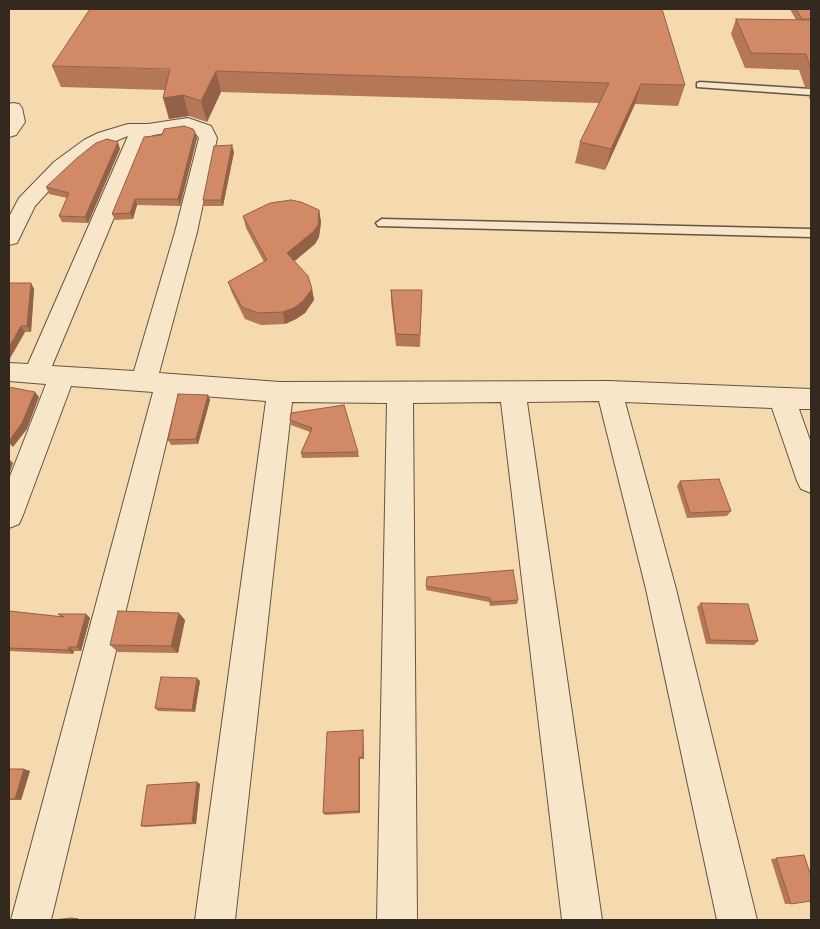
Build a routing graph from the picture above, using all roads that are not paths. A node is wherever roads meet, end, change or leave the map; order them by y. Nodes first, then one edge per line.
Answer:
1 (700, 85) dead end
2 (811, 92) edge
3 (13, 108) dead end
4 (148, 130) junction
5 (9, 131) edge
6 (382, 223) dead end
7 (811, 233) edge
8 (9, 238) edge
9 (9, 372) edge
10 (49, 375) junction
11 (156, 383) junction
12 (609, 391) junction
13 (280, 392) junction
14 (513, 392) junction
15 (400, 393) junction
16 (782, 398) junction
17 (811, 399) edge
18 (18, 463) edge
19 (811, 481) edge
20 (9, 515) edge
21 (31, 920) edge
22 (216, 920) edge
23 (397, 920) edge
24 (582, 920) edge
25 (737, 920) edge

1 - 2 lane
3 - 5 street
4 - 8 street
4 - 10 street
4 - 11 street
6 - 7 lane
9 - 10 street
10 - 11 street
10 - 18 street
11 - 13 street
11 - 21 street
12 - 14 street
12 - 16 street
12 - 25 street
13 - 15 street
13 - 22 street
14 - 15 street
14 - 24 street
15 - 23 street
16 - 17 street
16 - 19 street
18 - 20 street

